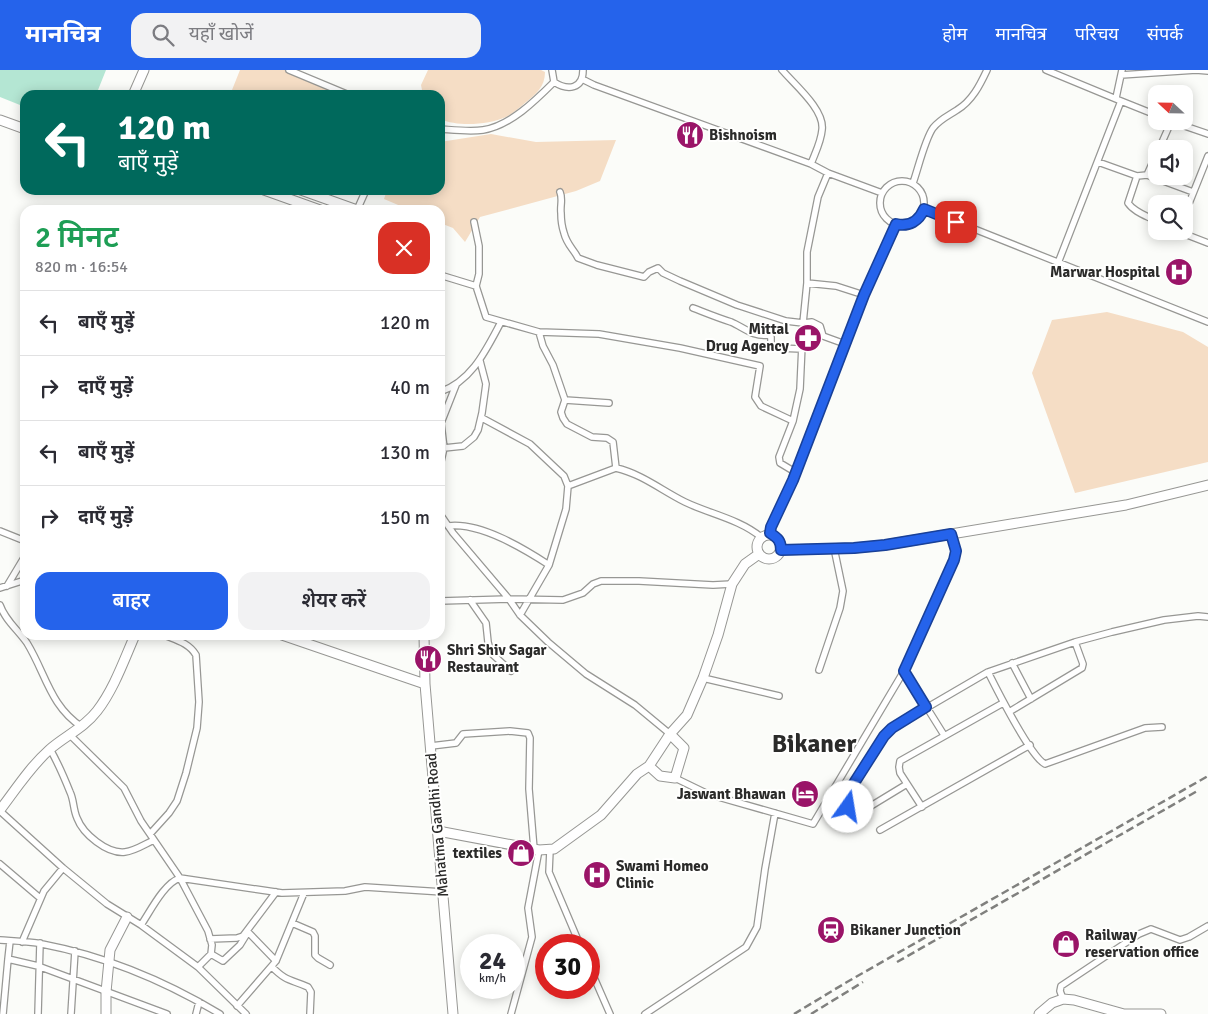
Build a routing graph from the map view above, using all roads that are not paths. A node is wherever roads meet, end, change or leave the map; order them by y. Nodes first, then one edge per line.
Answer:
1 (144, 70) edge
2 (289, 70) edge
3 (552, 70) edge
4 (583, 70) edge
5 (782, 70) edge
6 (987, 70) edge
7 (1046, 70) edge
8 (1208, 71) edge
9 (1121, 72) edge
10 (582, 78) junction
11 (554, 82) junction
12 (135, 90) edge
13 (336, 90) edge
14 (1119, 99) junction
15 (1148, 112) edge
16 (0, 120) edge
17 (20, 128) edge
18 (445, 129) edge
19 (1193, 129) edge
20 (1208, 134) edge
21 (1208, 156) edge
22 (1098, 162) junction
23 (811, 164) junction
24 (828, 173) junction
25 (1147, 175) joint
26 (1137, 176) junction
27 (912, 183) junction
28 (560, 192) dead end
29 (1193, 192) junction
30 (882, 193) junction
31 (278, 195) edge
32 (315, 195) edge
33 (1192, 195) edge
34 (306, 205) edge
35 (343, 205) edge
36 (924, 209) junction
37 (1148, 217) edge
38 (474, 222) dead end
39 (896, 224) junction
40 (1193, 237) edge
41 (1208, 243) edge
42 (1058, 262) junction
43 (445, 277) edge
44 (807, 283) junction
45 (476, 286) junction
46 (864, 295) junction
47 (693, 308) dead end
48 (501, 322) junction
49 (1208, 322) edge
50 (803, 323) junction
51 (539, 332) junction
52 (845, 344) junction
53 (802, 349) junction
54 (480, 361) junction
55 (457, 385) junction
56 (445, 390) edge
57 (565, 400) junction
58 (609, 402) dead end
59 (445, 414) edge
60 (482, 418) junction
61 (793, 421) junction
62 (445, 448) edge
63 (616, 468) junction
64 (795, 472) junction
65 (1208, 485) edge
66 (568, 486) junction
67 (445, 522) edge
68 (448, 526) junction
69 (0, 531) edge
70 (951, 534) junction
71 (766, 535) junction
72 (20, 539) edge
73 (834, 548) junction
74 (781, 550) junction
75 (759, 554) junction
76 (20, 563) edge
77 (549, 565) junction
78 (20, 582) edge
79 (732, 584) junction
80 (3, 587) edge
81 (509, 599) junction
82 (528, 599) junction
83 (470, 600) junction
84 (445, 601) edge
85 (0, 605) edge
86 (520, 615) junction
87 (1208, 617) edge
88 (20, 636) edge
89 (23, 640) edge
90 (133, 640) edge
91 (176, 640) edge
92 (305, 640) edge
93 (424, 640) edge
94 (1075, 642) junction
95 (1012, 663) junction
96 (819, 670) dead end
97 (904, 671) junction
98 (511, 672) dead end
99 (988, 672) junction
100 (703, 678) junction
101 (426, 684) junction
102 (779, 696) dead end
103 (1031, 698) junction
104 (1003, 703) junction
105 (926, 707) junction
106 (1009, 712) junction
107 (82, 727) junction
108 (1162, 727) dead end
109 (670, 734) junction
110 (944, 735) junction
111 (71, 736) junction
112 (431, 746) junction
113 (1030, 746) junction
114 (50, 749) junction
115 (649, 766) junction
116 (675, 778) junction
117 (907, 784) junction
118 (922, 807) junction
119 (0, 810) edge
120 (775, 813) junction
121 (880, 830) dead end
122 (438, 831) junction
123 (150, 834) junction
124 (154, 840) junction
125 (536, 850) junction
126 (550, 850) junction
127 (0, 864) edge
128 (63, 868) junction
129 (180, 878) junction
130 (276, 892) junction
131 (443, 892) junction
132 (304, 893) junction
133 (40, 898) junction
134 (127, 917) junction
135 (292, 923) junction
136 (141, 925) junction
137 (1208, 926) edge
138 (248, 932) junction
139 (575, 934) edge
140 (210, 939) junction
141 (0, 940) edge
142 (10, 941) junction
143 (22, 942) junction
144 (40, 943) junction
145 (75, 951) junction
146 (211, 954) junction
147 (8, 959) junction
148 (108, 961) junction
149 (276, 961) junction
150 (330, 965) dead end
151 (38, 966) junction
152 (198, 967) junction
153 (272, 967) junction
154 (73, 979) junction
155 (600, 991) edge
156 (106, 992) junction
157 (1063, 1000) junction
158 (199, 1002) junction
159 (237, 1006) junction
160 (3, 1014) edge
161 (38, 1014) edge
162 (71, 1014) edge
163 (106, 1014) edge
164 (167, 1014) edge
165 (196, 1014) edge
166 (220, 1014) edge
167 (246, 1014) edge
168 (310, 1014) edge
169 (453, 1014) edge
170 (511, 1014) edge
171 (610, 1014) edge
172 (645, 1014) edge
173 (1039, 1014) edge
174 (1161, 1014) edge

1 - 12 street
2 - 13 street
3 - 11 street
4 - 10 street
5 - 23 street
6 - 27 street
7 - 14 street
8 - 9 street
9 - 14 street
10 - 11 street
10 - 23 street
11 - 18 street
14 - 15 street
14 - 22 street
16 - 17 street
19 - 20 street
21 - 29 street
22 - 26 street
22 - 42 street
23 - 24 street
24 - 30 street
24 - 44 street
25 - 26 street
25 - 29 street
26 - 37 street
27 - 30 street
27 - 36 street
28 - 50 street
29 - 33 street
30 - 39 street
31 - 34 street
32 - 35 street
36 - 39 street
36 - 42 street
38 - 45 street
39 - 46 street
40 - 41 street
42 - 49 street
43 - 45 street
44 - 46 street
44 - 50 street
45 - 48 street
46 - 52 street
47 - 53 street
48 - 51 street
48 - 54 street
50 - 52 street
50 - 53 street
51 - 57 street
51 - 61 street
52 - 64 street
53 - 61 street
54 - 55 street
54 - 60 street
55 - 56 street
55 - 59 street
57 - 58 street
57 - 63 street
60 - 62 street
60 - 66 street
61 - 64 street
63 - 66 street
63 - 71 street
64 - 71 street
65 - 70 street
66 - 77 street
67 - 68 street
68 - 77 street
68 - 81 street
69 - 72 street
70 - 73 street
70 - 97 street
71 - 74 street
71 - 75 street
73 - 74 street
73 - 96 street
74 - 75 street
75 - 79 street
76 - 80 street
77 - 82 street
78 - 80 street
79 - 82 street
79 - 100 street
81 - 82 street
81 - 83 street
81 - 86 street
82 - 86 street
83 - 84 street
83 - 98 street
85 - 88 street
86 - 109 street
87 - 94 street
89 - 107 street
90 - 107 street
91 - 123 street
92 - 101 street
93 - 101 street, Mahatma Gandhi Road
94 - 95 street
94 - 103 street
95 - 99 street
95 - 103 street
97 - 105 street
97 - 120 street
99 - 104 street
99 - 105 street
100 - 102 street
100 - 109 street
101 - 112 street, Mahatma Gandhi Road
103 - 106 street
104 - 106 street
104 - 110 street
105 - 110 street
105 - 117 street
106 - 113 street
107 - 111 street
108 - 113 street
109 - 115 street
109 - 116 street
110 - 117 street
111 - 114 street
111 - 123 street
112 - 122 street, Mahatma Gandhi Road
112 - 125 street
113 - 118 street
114 - 119 street
114 - 124 street
115 - 116 street
115 - 126 street
116 - 120 street
117 - 118 street
118 - 121 street
119 - 128 street
120 - 172 street
122 - 125 street
122 - 131 street, Mahatma Gandhi Road
123 - 124 street
124 - 129 street
125 - 126 street
125 - 170 street
126 - 139 street
127 - 133 street
128 - 133 street
128 - 134 street
129 - 130 street
129 - 136 street
129 - 140 street
130 - 132 street
130 - 138 street
131 - 132 street
131 - 169 street, Mahatma Gandhi Road
132 - 135 street
133 - 143 street
134 - 136 street
134 - 148 street
135 - 149 street
135 - 150 street
136 - 152 street
137 - 157 street
138 - 140 street
138 - 146 street
138 - 149 street
140 - 146 street
141 - 142 street
142 - 143 street
142 - 147 street
143 - 144 street
144 - 145 street
144 - 151 street
145 - 148 street
145 - 154 street
146 - 152 street
147 - 151 street
147 - 160 street
148 - 156 street
148 - 158 street
149 - 153 street
151 - 154 street
151 - 161 street
152 - 159 street
153 - 159 street
153 - 168 street
154 - 156 street
154 - 162 street
155 - 171 street
156 - 163 street
156 - 164 street
157 - 173 street
157 - 174 street
158 - 165 street
158 - 166 street
159 - 167 street

